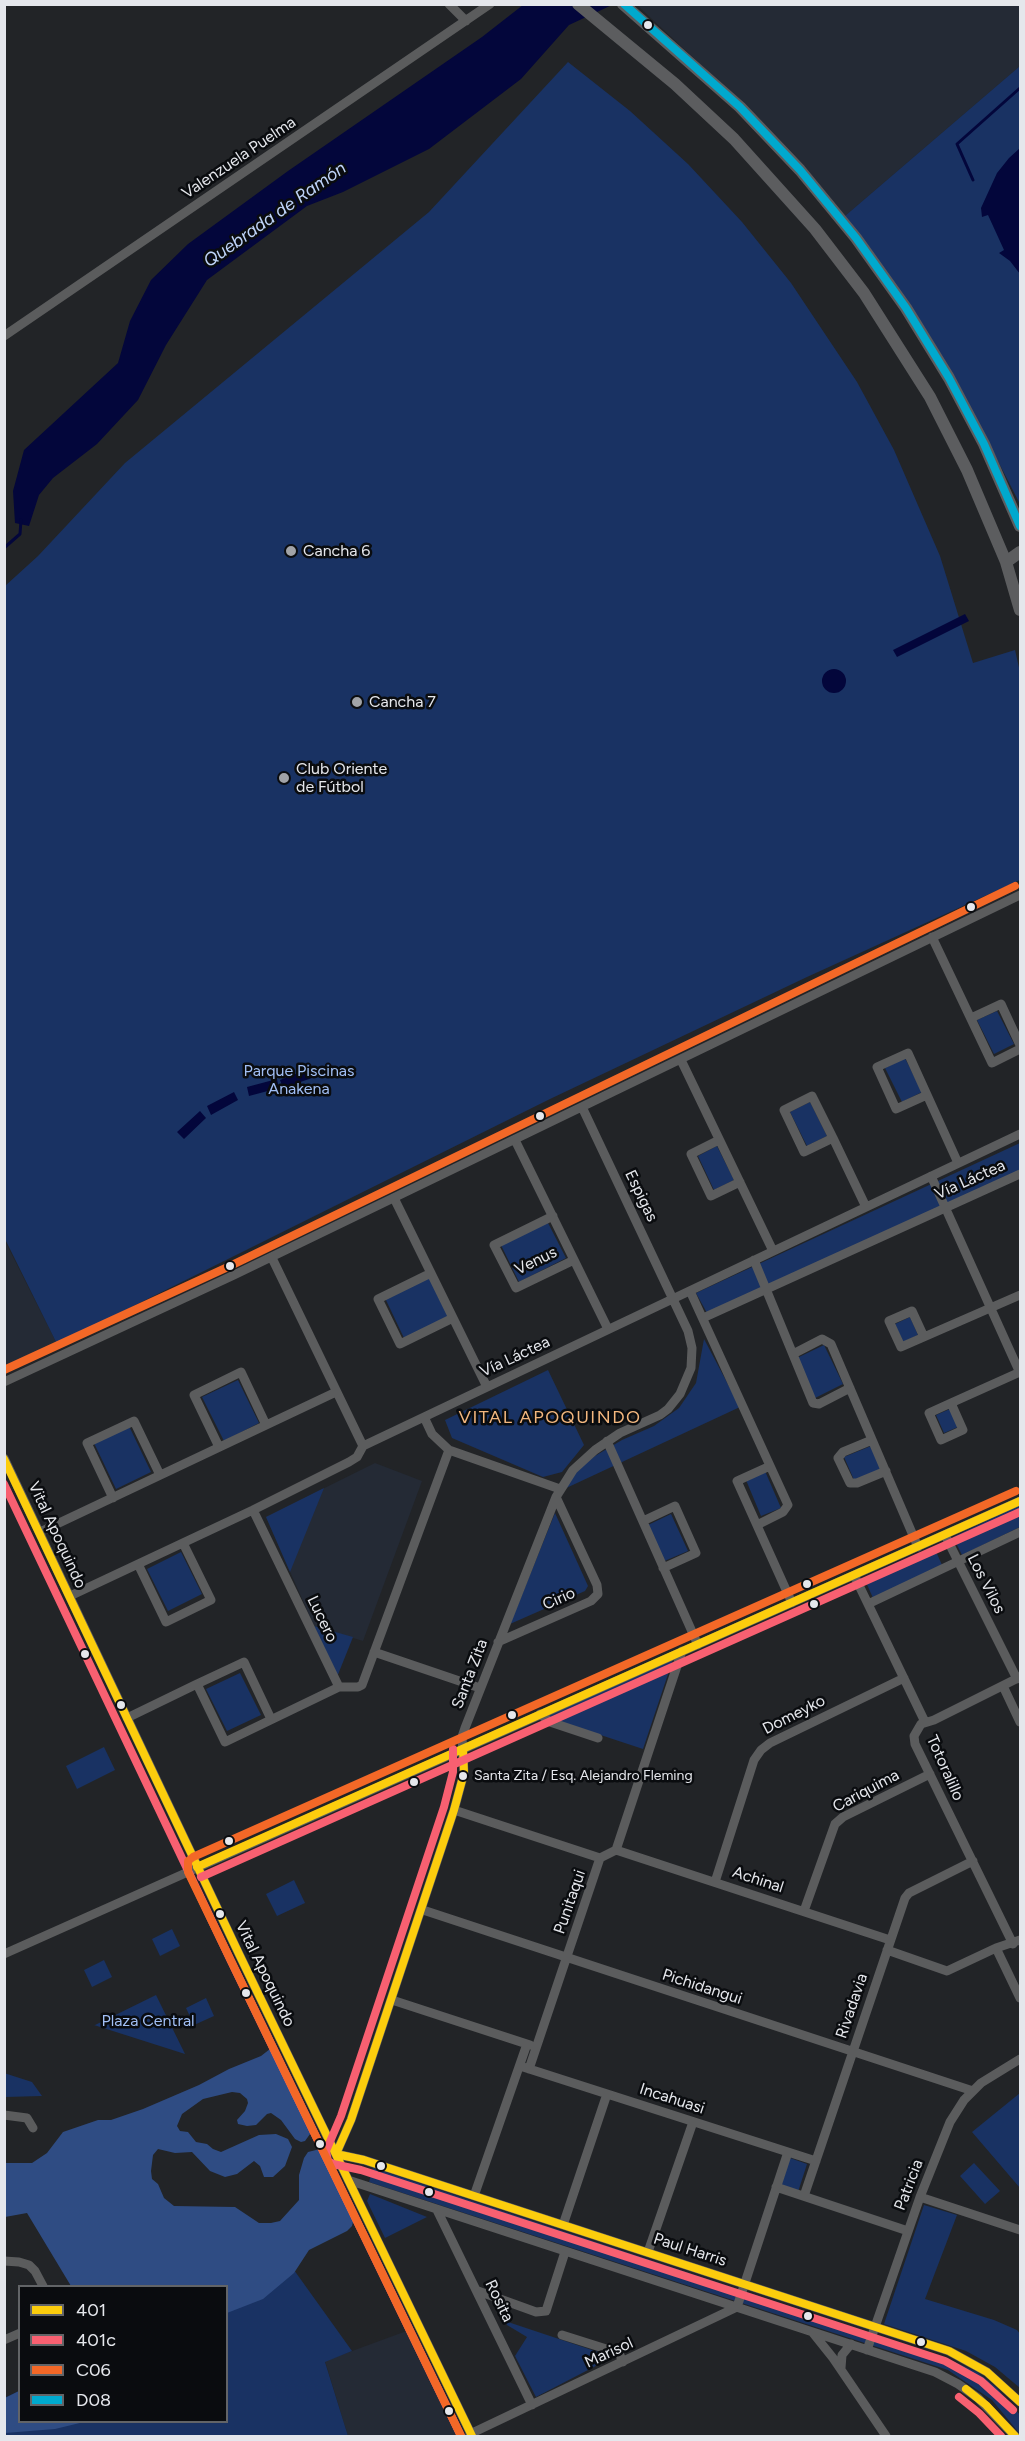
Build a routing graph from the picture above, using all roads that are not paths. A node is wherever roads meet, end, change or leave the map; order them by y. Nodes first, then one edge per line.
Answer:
1 (449, 4) edge
2 (490, 4) edge
3 (578, 4) edge
4 (626, 7) edge
5 (465, 21) junction
6 (4, 336) edge
7 (1020, 526) edge
8 (1020, 552) edge
9 (1006, 562) junction
10 (1017, 586) edge
11 (1020, 610) edge
12 (1020, 895) edge
13 (932, 937) junction
14 (971, 1018) junction
15 (1020, 1047) edge
16 (681, 1060) junction
17 (927, 1095) junction
18 (582, 1107) junction
19 (1020, 1134) edge
20 (833, 1138) junction
21 (515, 1140) junction
22 (719, 1140) junction
23 (958, 1163) junction
24 (1020, 1174) edge
25 (931, 1176) junction
26 (740, 1182) junction
27 (394, 1198) junction
28 (866, 1207) junction
29 (946, 1208) junction
30 (553, 1216) junction
31 (773, 1251) junction
32 (272, 1257) junction
33 (574, 1260) junction
34 (754, 1260) junction
35 (431, 1273) junction
36 (766, 1289) junction
37 (690, 1291) junction
38 (1020, 1295) edge
39 (674, 1298) junction
40 (991, 1308) junction
41 (453, 1318) junction
42 (703, 1318) junction
43 (609, 1329) junction
44 (924, 1337) dead end
45 (793, 1354) junction
46 (1020, 1372) edge
47 (4, 1383) edge
48 (487, 1387) junction
49 (850, 1388) junction
50 (336, 1392) junction
51 (951, 1403) dead end
52 (424, 1417) junction
53 (266, 1425) junction
54 (872, 1440) junction
55 (607, 1441) junction
56 (363, 1446) junction
57 (219, 1447) junction
58 (449, 1450) junction
59 (4, 1458) edge
60 (770, 1466) junction
61 (886, 1471) junction
62 (160, 1476) junction
63 (558, 1493) junction
64 (113, 1498) junction
65 (1020, 1501) edge
66 (253, 1510) junction
67 (642, 1521) junction
68 (757, 1525) junction
69 (40, 1532) junction
70 (1020, 1532) edge
71 (945, 1535) junction
72 (183, 1543) junction
73 (918, 1546) junction
74 (958, 1562) junction
75 (138, 1564) junction
76 (663, 1568) junction
77 (854, 1575) junction
78 (70, 1596) junction
79 (792, 1603) junction
80 (868, 1604) junction
81 (498, 1642) junction
82 (698, 1645) junction
83 (682, 1651) junction
84 (374, 1652) junction
85 (904, 1678) junction
86 (1019, 1678) edge
87 (197, 1684) junction
88 (1003, 1686) junction
89 (339, 1687) junction
90 (480, 1688) junction
91 (540, 1714) junction
92 (128, 1718) junction
93 (271, 1719) junction
94 (925, 1722) junction
95 (1020, 1722) edge
96 (598, 1738) dead end
97 (463, 1749) junction
98 (930, 1774) junction
99 (454, 1810) junction
100 (616, 1850) junction
101 (600, 1858) junction
102 (973, 1861) junction
103 (197, 1867) junction
104 (715, 1882) junction
105 (423, 1910) junction
106 (804, 1911) junction
107 (890, 1940) junction
108 (1017, 1942) edge
109 (996, 1948) junction
110 (887, 1950) junction
111 (4, 1954) edge
112 (566, 1958) junction
113 (1020, 1998) edge
114 (392, 2000) junction
115 (531, 2046) junction
116 (853, 2052) junction
117 (1020, 2059) edge
118 (524, 2068) junction
119 (973, 2091) junction
120 (607, 2094) junction
121 (4, 2115) edge
122 (693, 2122) junction
123 (33, 2128) dead end
124 (788, 2152) junction
125 (336, 2154) junction
126 (816, 2161) junction
127 (348, 2180) junction
128 (777, 2187) junction
129 (474, 2196) junction
130 (804, 2196) junction
131 (920, 2197) junction
132 (437, 2210) junction
133 (563, 2225) junction
134 (1020, 2230) edge
135 (908, 2231) junction
136 (565, 2252) junction
137 (648, 2252) junction
138 (4, 2261) edge
139 (746, 2284) junction
140 (42, 2285) edge
141 (478, 2291) junction
142 (737, 2307) junction
143 (875, 2326) junction
144 (812, 2331) junction
145 (18, 2334) edge
146 (562, 2335) dead end
147 (4, 2340) edge
148 (851, 2344) junction
149 (867, 2350) junction
150 (623, 2362) junction
151 (840, 2368) junction
152 (1020, 2402) edge
153 (532, 2405) junction
154 (471, 2435) edge
155 (886, 2436) edge
156 (1015, 2436) edge

1 - 5 street
2 - 5 street, Valenzuela Puelma
3 - 9 main road
4 - 7 main road
5 - 6 street, Valenzuela Puelma
8 - 9 main road
9 - 10 main road
10 - 11 main road
12 - 13 street
13 - 14 street
13 - 16 street
14 - 15 street
14 - 15 street
16 - 18 street
16 - 22 street
17 - 17 street, Vía Láctea
17 - 23 street, Vía Láctea
18 - 21 street
18 - 39 street, Espigas
19 - 23 street, Vía Láctea
20 - 20 street
20 - 28 street
21 - 27 street
21 - 30 street, Venus
22 - 26 street
22 - 26 street
23 - 25 street, Vía Láctea
24 - 29 street, Vía Láctea
25 - 28 street, Vía Láctea
25 - 29 street
26 - 31 street
27 - 32 street
27 - 35 street
28 - 31 street, Vía Láctea
29 - 36 street, Vía Láctea
29 - 40 street
30 - 33 street, Venus
30 - 33 street, Venus
31 - 34 street, Vía Láctea
32 - 47 street
32 - 50 street
33 - 43 street, Venus
34 - 36 street
34 - 37 street, Vía Láctea
35 - 41 street
35 - 41 street
36 - 42 street, Vía Láctea
36 - 45 street
37 - 39 street, Vía Láctea
37 - 42 street
38 - 40 street
39 - 43 street, Vía Láctea
39 - 55 street, Santa Zita
40 - 44 street
40 - 46 street
41 - 48 street
42 - 60 street
43 - 48 street, Vía Láctea
45 - 49 street
45 - 49 street
46 - 51 street
48 - 52 street, Vía Láctea
49 - 54 street
50 - 53 street
50 - 56 street
52 - 56 street, Vía Láctea
52 - 58 street
53 - 57 street
53 - 57 street
54 - 61 street
54 - 61 street
55 - 63 street, Santa Zita
55 - 67 street
56 - 66 street, Vía Láctea
57 - 62 street
58 - 63 street
58 - 84 street
59 - 69 street, Vital Apoquindo
60 - 68 street
60 - 68 street
61 - 73 street
62 - 64 street
62 - 64 street
63 - 81 street, Santa Zita
63 - 81 street, Cirio
64 - 69 street
65 - 71 street
66 - 72 street, Vía Láctea
66 - 89 street, Lucero
67 - 76 street
67 - 76 street
68 - 79 street
69 - 78 street, Vital Apoquindo
70 - 74 street
71 - 73 street
71 - 74 street, Los Vilos
72 - 75 street, Vía Láctea
72 - 75 street
73 - 77 street
74 - 80 street
74 - 86 street, Los Vilos
75 - 78 street, Vía Láctea
76 - 82 street
77 - 79 street
77 - 80 street, Totoralillo
78 - 92 street, Vital Apoquindo
79 - 82 street
80 - 85 street, Totoralillo
81 - 90 street, Santa Zita
82 - 83 street
83 - 91 street
83 - 100 street
84 - 89 street
84 - 90 street
85 - 94 street, Totoralillo
85 - 104 street, Domeyko
86 - 88 street
87 - 92 street
87 - 93 street
87 - 93 street
88 - 94 street
88 - 95 street
89 - 93 street
90 - 97 street, Santa Zita
91 - 96 street
91 - 97 street
92 - 103 street, Vital Apoquindo
94 - 98 street, Totoralillo
97 - 99 street, Santa Zita
97 - 103 street
98 - 102 street, Totoralillo
98 - 106 street, Cariquima
99 - 101 street
99 - 105 street, Santa Zita
100 - 101 street, Punitaqui
100 - 104 street, Achinal
101 - 112 street, Punitaqui
102 - 107 street, Rivadavia
102 - 108 street, Totoralillo
103 - 111 street
103 - 125 street, Vital Apoquindo
104 - 106 street, Achinal
105 - 112 street, Pichidangui
105 - 114 street, Santa Zita
106 - 107 street, Achinal
107 - 110 street, Rivadavia
108 - 109 street
109 - 110 street
109 - 113 street
110 - 116 street, Rivadavia
112 - 115 street, Punitaqui
112 - 116 street, Pichidangui
114 - 115 street
114 - 125 street, Santa Zita
115 - 118 street, Punitaqui
116 - 119 street, Pichidangui
116 - 126 street, Rivadavia
117 - 119 street, Patricia
118 - 120 street, Incahuasi
118 - 129 street, Punitaqui
119 - 131 street, Patricia
120 - 122 street, Incahuasi
120 - 133 street
121 - 123 street
122 - 124 street, Incahuasi
122 - 137 street
124 - 126 street, Incahuasi
124 - 128 street
125 - 127 street, Vital Apoquindo
125 - 129 street, Paul Harris
126 - 130 street, Rivadavia
127 - 132 street
127 - 154 street, Vital Apoquindo
128 - 130 street
128 - 139 street
129 - 133 street, Paul Harris
130 - 135 street
131 - 134 street
131 - 135 street, Patricia
132 - 136 street
132 - 141 street, Rosita
133 - 137 street, Paul Harris
135 - 143 street, Patricia
136 - 141 street
136 - 142 street
137 - 139 street, Paul Harris
138 - 140 street
139 - 142 street
139 - 143 street, Paul Harris
141 - 153 street, Rosita
142 - 144 street
142 - 150 street, Marisol
143 - 149 street, Patricia
143 - 152 street, Paul Harris
144 - 148 street
144 - 151 street
145 - 147 street
146 - 150 street
148 - 149 street
148 - 151 street
149 - 156 street
150 - 153 street, Marisol
151 - 155 street
153 - 154 street, Marisol

